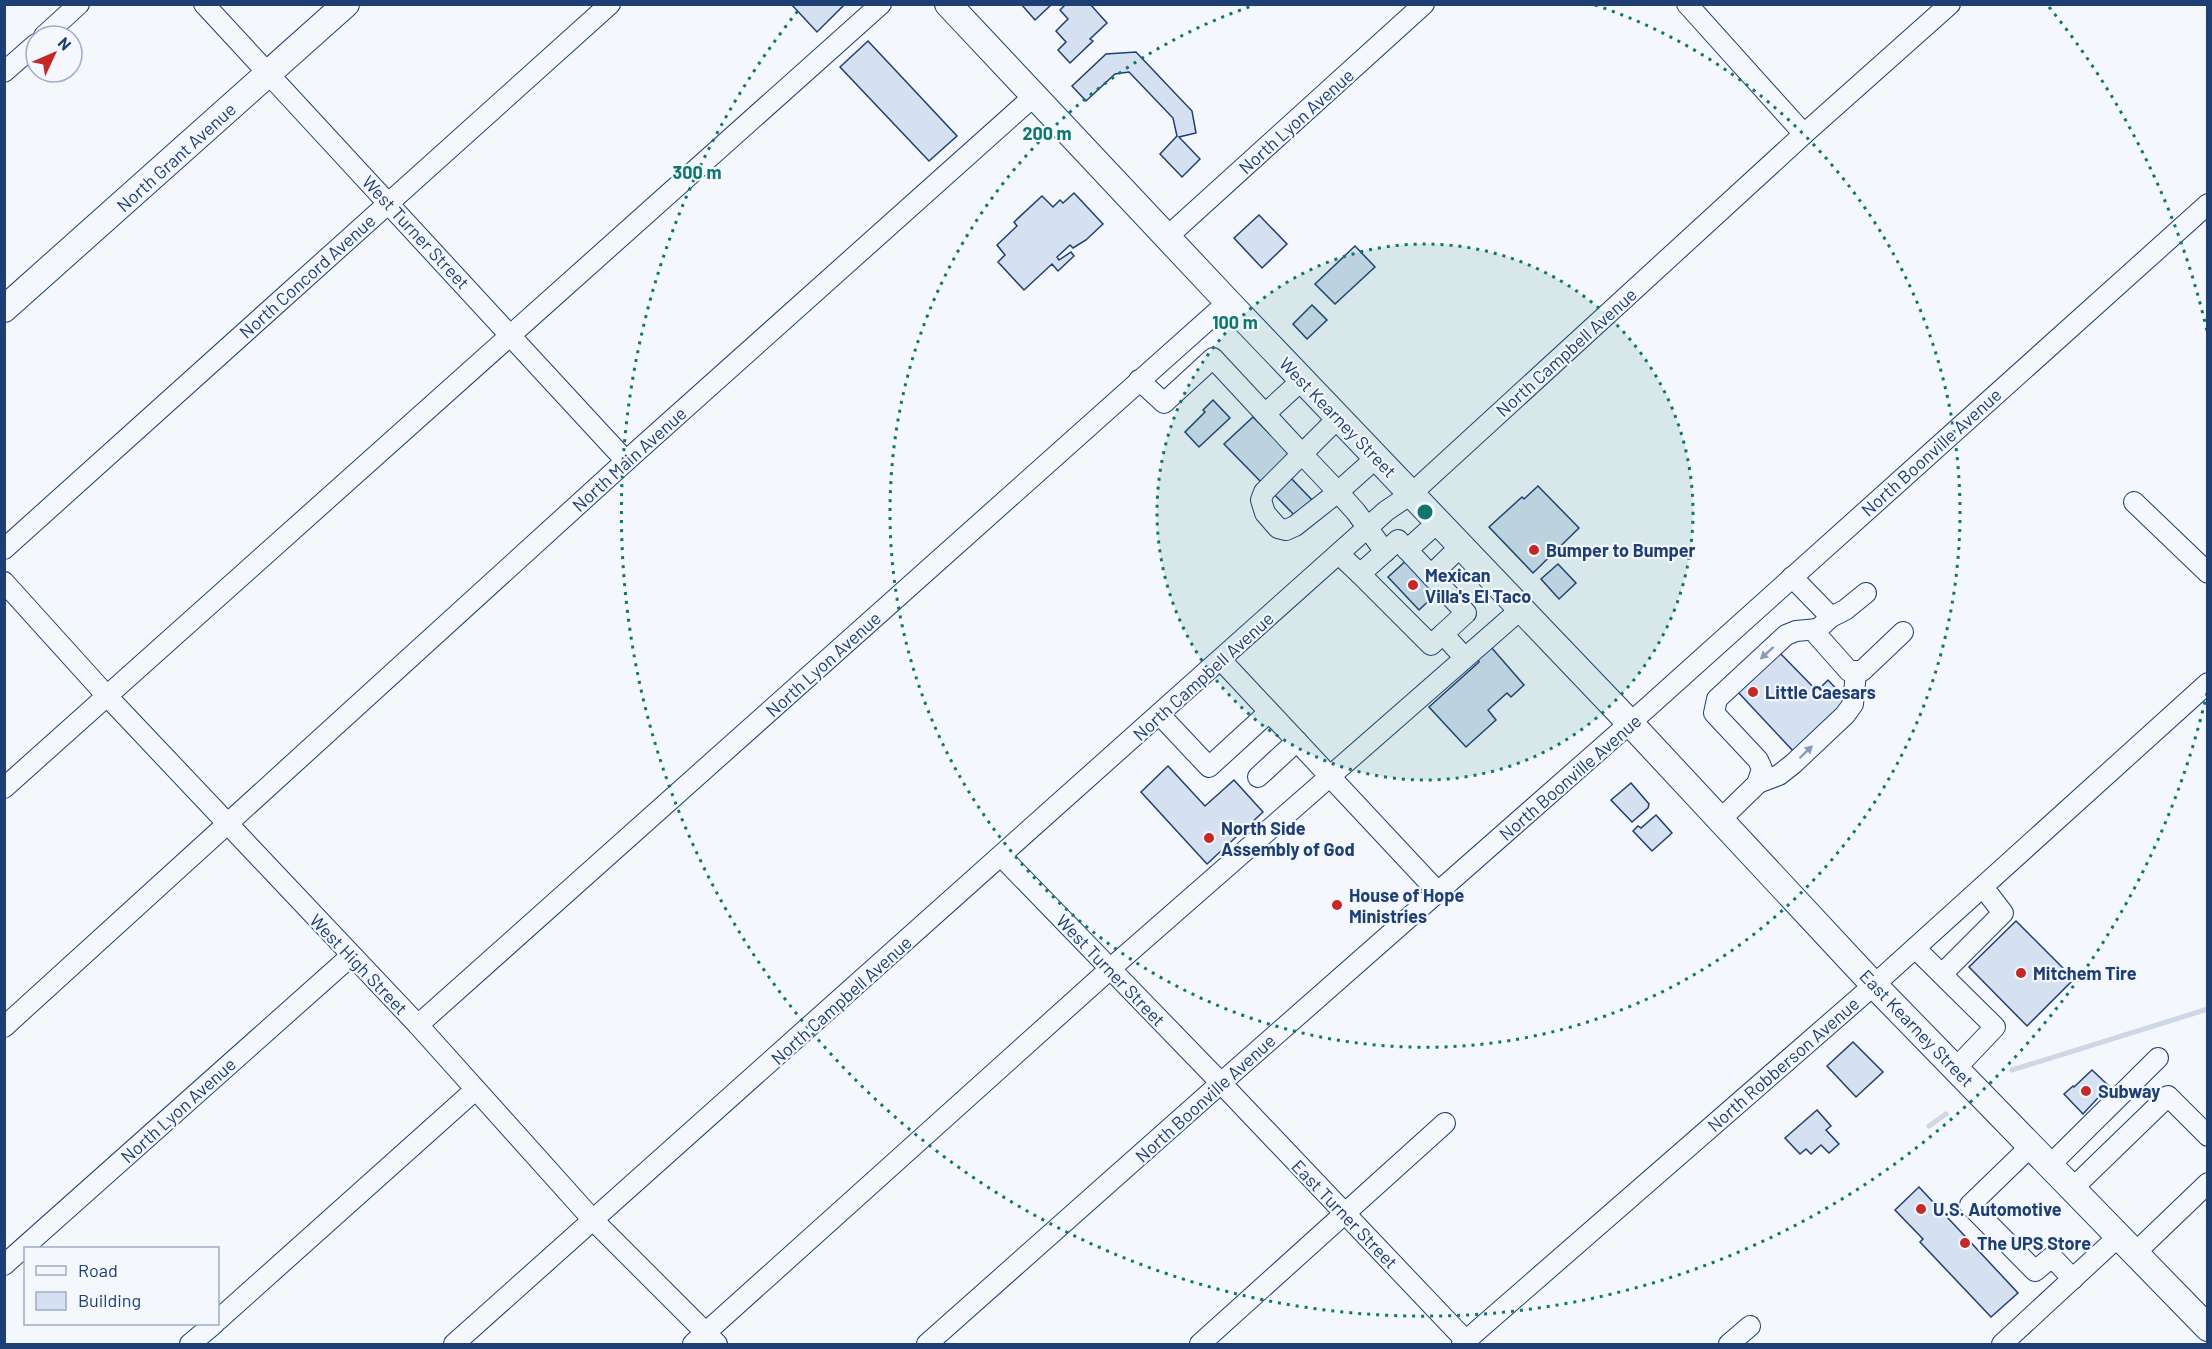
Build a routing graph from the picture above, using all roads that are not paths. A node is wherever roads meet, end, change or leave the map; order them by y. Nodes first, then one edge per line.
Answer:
1 (80, 4) edge
2 (204, 4) edge
3 (346, 4) edge
4 (610, 4) edge
5 (881, 4) edge
6 (1424, 4) edge
7 (1687, 4) edge
8 (1950, 4) edge
9 (958, 8) edge
10 (58, 24) edge
11 (24, 54) edge
12 (4, 72) edge
13 (270, 74) junction
14 (1034, 96) junction
15 (1804, 134) junction
16 (388, 203) junction
17 (2208, 204) edge
18 (1167, 237) junction
19 (1228, 302) junction
20 (4, 309) edge
21 (511, 336) junction
22 (1139, 380) junction
23 (1302, 380) junction
24 (1265, 414) junction
25 (1338, 417) junction
26 (1302, 454) junction
27 (1376, 458) junction
28 (626, 461) junction
29 (1338, 492) junction
30 (1411, 494) junction
31 (2134, 502) dead end
32 (1438, 522) junction
33 (1368, 528) junction
34 (1461, 546) junction
35 (4, 549) edge
36 (1407, 550) junction
37 (1384, 552) junction
38 (1339, 554) junction
39 (2208, 573) edge
40 (1360, 574) junction
41 (1431, 575) junction
42 (1792, 577) junction
43 (4, 582) edge
44 (1866, 593) dead end
45 (1521, 609) junction
46 (1824, 623) junction
47 (1903, 632) dead end
48 (1443, 634) junction
49 (1465, 658) junction
50 (1221, 660) junction
51 (1856, 672) junction
52 (2208, 683) edge
53 (108, 696) junction
54 (1269, 712) junction
55 (1160, 715) junction
56 (1630, 723) junction
57 (1297, 741) junction
58 (1330, 776) junction
59 (1258, 777) dead end
60 (1758, 783) junction
61 (4, 788) edge
62 (1720, 820) junction
63 (227, 824) junction
64 (1002, 857) junction
65 (1983, 887) junction
66 (1438, 892) junction
67 (1915, 948) junction
68 (351, 956) junction
69 (1110, 969) junction
70 (1942, 974) junction
71 (1874, 985) junction
72 (418, 1025) junction
73 (4, 1027) edge
74 (2158, 1058) dead end
75 (1956, 1068) junction
76 (1221, 1083) junction
77 (475, 1089) junction
78 (1446, 1123) dead end
79 (2208, 1136) edge
80 (2031, 1146) junction
81 (2050, 1165) junction
82 (2208, 1183) edge
83 (2073, 1188) junction
84 (1346, 1214) junction
85 (593, 1220) junction
86 (2127, 1244) junction
87 (4, 1264) edge
88 (2073, 1279) junction
89 (219, 1319) edge
90 (212, 1325) edge
91 (1750, 1326) dead end
92 (2208, 1328) edge
93 (705, 1341) edge
94 (1466, 1343) edge
95 (190, 1344) edge
96 (454, 1344) edge
97 (927, 1344) edge
98 (1200, 1344) edge
99 (1729, 1344) edge
100 (2002, 1344) edge

1 - 10 street
2 - 13 street, West Turner Street
3 - 13 main road, North Grant Avenue
4 - 16 street, North Concord Avenue
5 - 21 street
6 - 18 street, North Lyon Avenue
7 - 15 street
8 - 15 street, North Campbell Avenue
9 - 14 main road, West Kearney Street
11 - 12 street
13 - 16 street, West Turner Street
13 - 20 main road, North Grant Avenue
14 - 18 main road, West Kearney Street
14 - 28 street, North Main Avenue
15 - 30 street, North Campbell Avenue
16 - 21 street, West Turner Street
16 - 35 street, North Concord Avenue
17 - 42 street, North Boonville Avenue
18 - 19 main road, West Kearney Street
19 - 22 street, North Lyon Avenue
19 - 23 main road, West Kearney Street
21 - 28 street, West Turner Street
21 - 53 street
22 - 24 street
22 - 72 street, North Lyon Avenue
23 - 24 street
23 - 25 main road, West Kearney Street
24 - 26 street
25 - 26 street
25 - 27 main road, West Kearney Street
26 - 29 street
26 - 29 street
27 - 29 street
27 - 30 main road, West Kearney Street
28 - 63 street, North Main Avenue
29 - 33 street
30 - 32 main road, West Kearney Street
30 - 33 street, North Campbell Avenue
31 - 39 street
32 - 34 main road, West Kearney Street
32 - 36 street
33 - 37 street
33 - 38 street, North Campbell Avenue
34 - 41 street
34 - 45 main road, West Kearney Street
36 - 37 street
36 - 41 street
37 - 40 street
38 - 40 street
38 - 50 street, North Campbell Avenue
40 - 48 street
41 - 48 street
42 - 46 street
42 - 56 street, North Boonville Avenue
43 - 53 street, West High Street
44 - 46 street
45 - 49 street
45 - 56 main road, West Kearney Street
46 - 51 street
46 -> 60 street
47 - 51 street
48 - 49 street
49 - 58 street
50 - 54 street
50 - 55 street, North Campbell Avenue
60 -> 51 street
52 - 65 street, North Robberson Avenue
53 - 61 street
53 - 63 street, West High Street
54 - 55 street
54 - 57 street
55 - 64 street, North Campbell Avenue
56 - 62 main road, East Kearney Street
56 - 66 street, North Boonville Avenue
57 - 58 street
57 - 59 street
58 - 66 street
58 - 69 street
60 - 62 street
62 - 71 main road, East Kearney Street
63 - 68 street, West High Street
63 - 73 street, North Main Avenue
64 - 69 street, West Turner Street
64 - 85 street, North Campbell Avenue
65 - 67 street, North Robberson Avenue
65 - 70 street
66 - 76 street, North Boonville Avenue
67 - 70 street
67 - 71 street, North Robberson Avenue
68 - 72 street, West High Street
68 - 87 street, North Lyon Avenue
69 - 76 street, West Turner Street
69 - 93 street
70 - 75 street
71 - 75 main road, East Kearney Street
71 - 94 street, North Robberson Avenue
72 - 77 street, West High Street
74 - 81 street
75 - 80 main road, East Kearney Street
76 - 84 street, East Turner Street
76 - 97 street, North Boonville Avenue
77 - 85 street, West High Street
77 - 89 street
78 - 84 street
79 - 83 street
80 - 81 main road, East Kearney Street
80 - 88 street
81 - 83 main road, East Kearney Street
82 - 86 street
83 - 86 main road, East Kearney Street
84 - 94 street, East Turner Street
84 - 98 street
85 - 93 street, West High Street
85 - 96 street, North Campbell Avenue
86 - 88 street
86 - 92 main road, East Kearney Street
88 - 100 street
90 - 95 street
91 - 99 street

